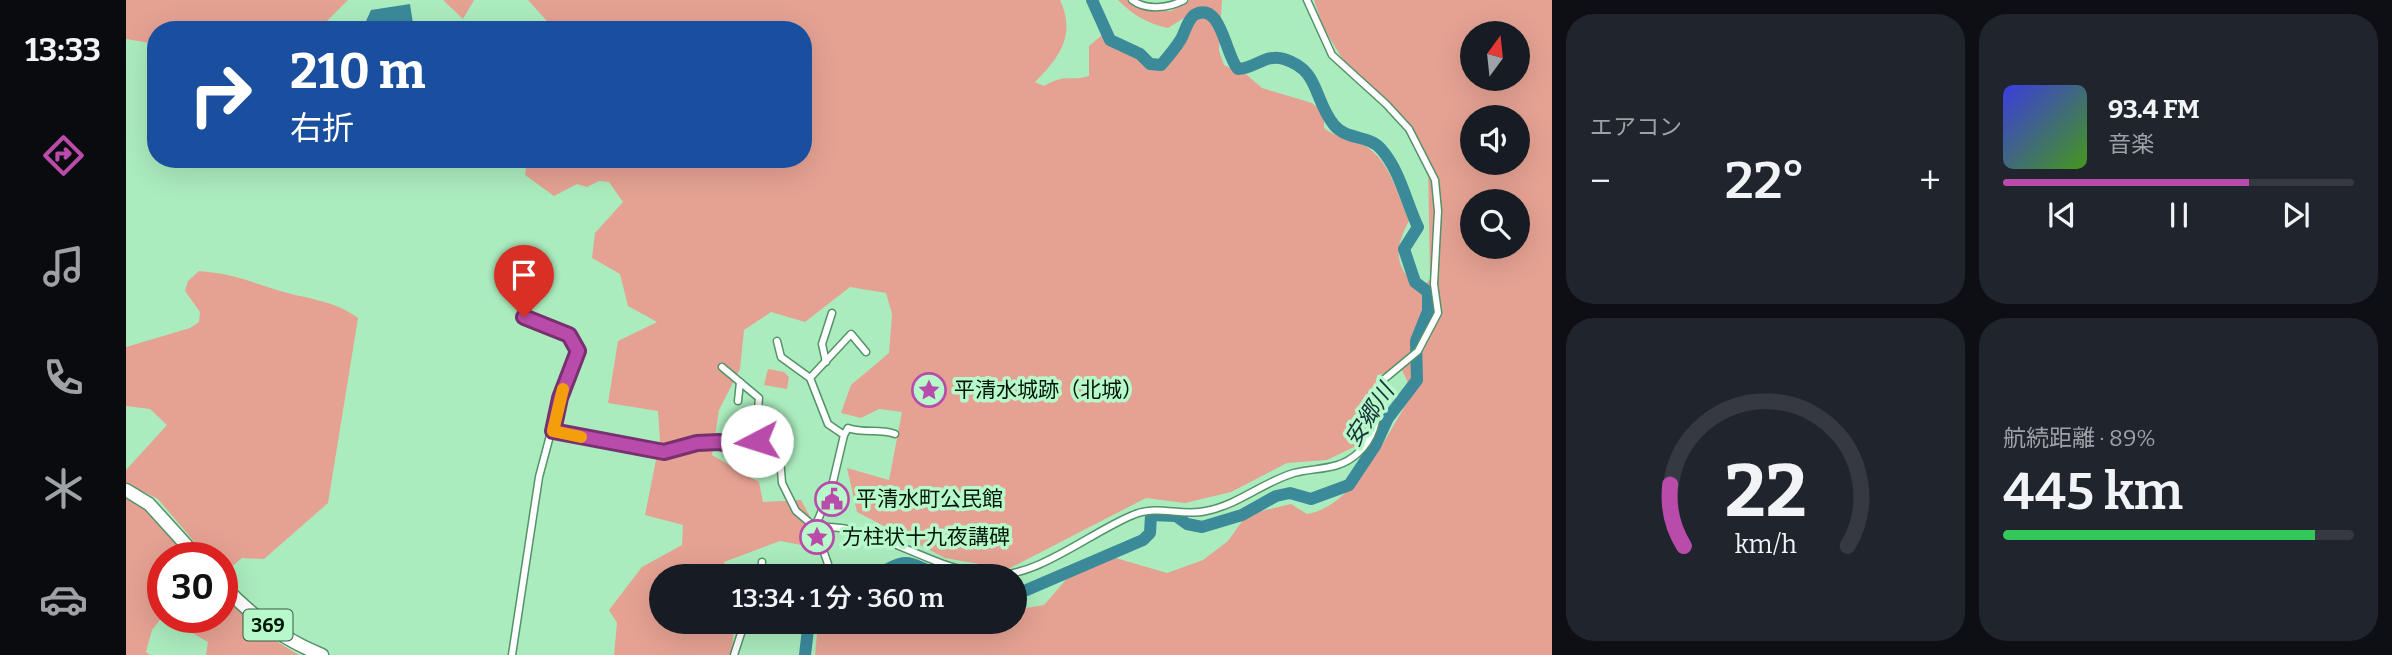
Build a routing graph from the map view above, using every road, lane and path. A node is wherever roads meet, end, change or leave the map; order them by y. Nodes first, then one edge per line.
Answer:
1 (1132, 0) edge
2 (1184, 0) edge
3 (1307, 0) edge
4 (832, 313) dead end
5 (524, 317) dead end
6 (777, 341) dead end
7 (866, 352) dead end
8 (826, 362) junction
9 (722, 367) dead end
10 (810, 378) junction
11 (740, 382) junction
12 (738, 401) dead end
13 (745, 419) dead end
14 (553, 431) junction
15 (895, 434) dead end
16 (757, 435) junction
17 (844, 435) junction
18 (765, 440) junction
19 (766, 457) dead end
20 (780, 457) junction
21 (126, 490) edge
22 (815, 527) junction
23 (183, 542) edge
24 (828, 564) edge
25 (238, 599) edge
26 (741, 634) edge
27 (322, 655) edge
28 (512, 655) edge
29 (734, 655) edge

1 - 2 street
3 - 22 street
4 - 8 street
5 - 14 street
6 - 10 street
7 - 8 street
8 - 10 street
9 - 11 street
10 - 17 street
11 - 12 street
11 - 16 street
13 - 16 street
14 - 18 street
14 - 28 street
15 - 17 street
16 - 18 street
17 - 22 street
18 - 20 street
19 - 20 street
20 - 22 street
21 - 23 highway
22 - 24 street
25 - 27 highway, 369
26 - 29 street

